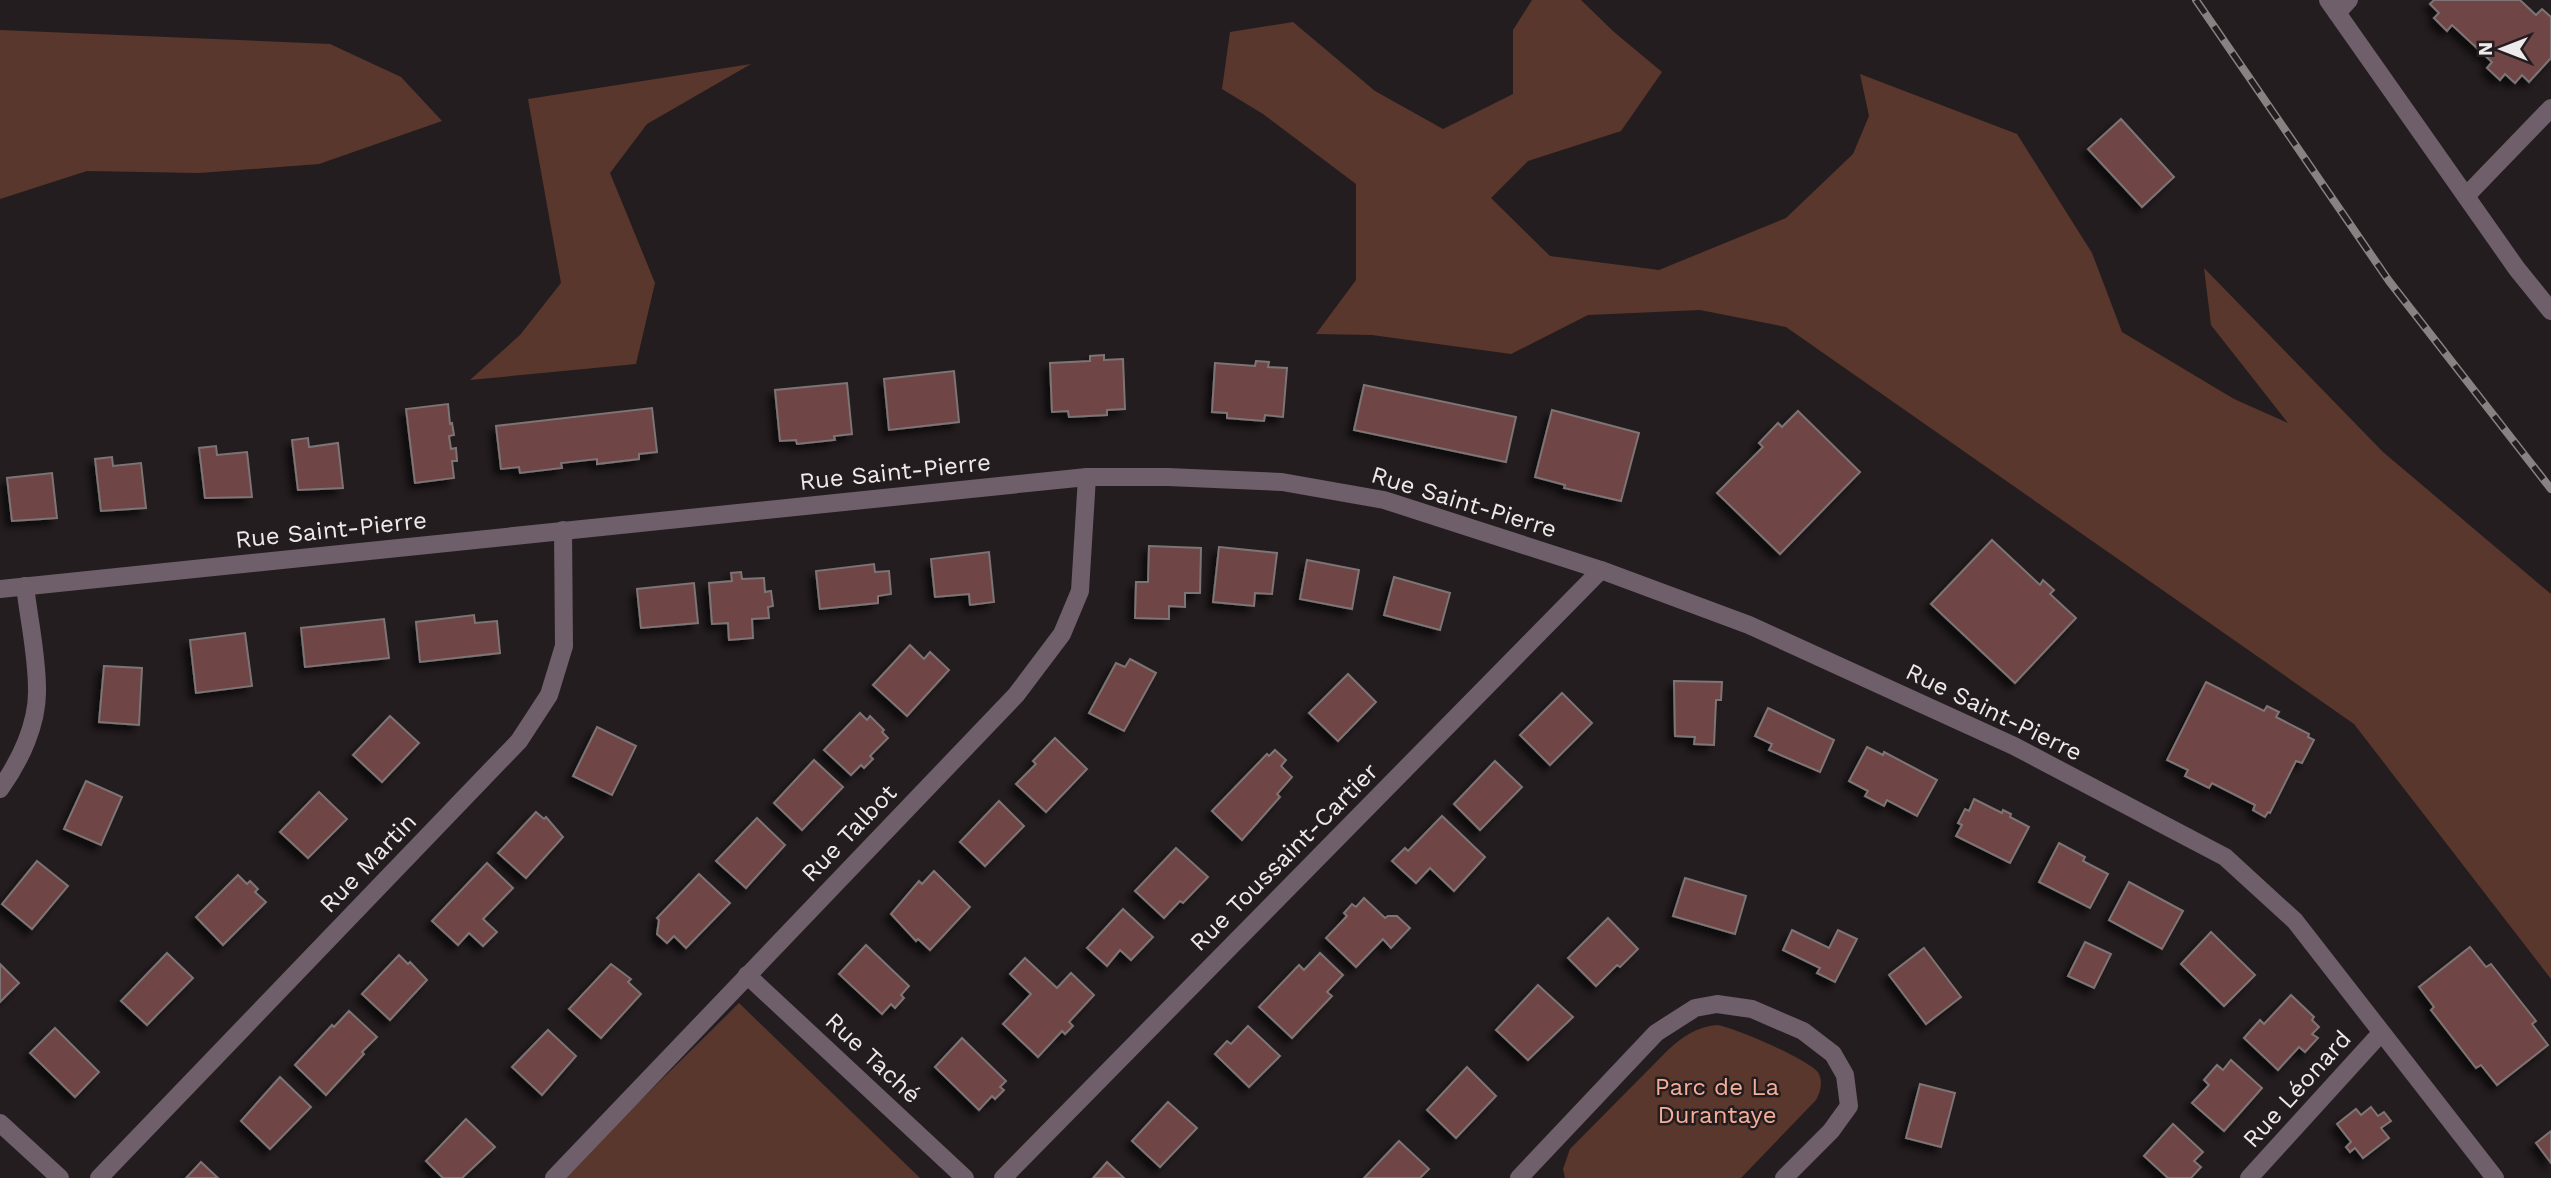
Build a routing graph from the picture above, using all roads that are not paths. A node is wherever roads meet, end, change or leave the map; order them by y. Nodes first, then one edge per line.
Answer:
1 (2338, 4) edge
2 (2551, 107) edge
3 (2466, 196) junction
4 (2551, 311) edge
5 (1087, 477) junction
6 (563, 530) junction
7 (1601, 570) junction
8 (25, 586) junction
9 (0, 589) edge
10 (0, 789) edge
11 (747, 975) junction
12 (2381, 1033) junction
13 (0, 1123) edge
14 (1524, 1176) edge
15 (60, 1178) edge
16 (99, 1178) edge
17 (554, 1178) edge
18 (965, 1178) edge
19 (1003, 1178) edge
20 (1784, 1178) edge
21 (2249, 1178) edge
22 (2495, 1178) edge

1 - 3 street
2 - 3 street
3 - 4 street
5 - 6 street, Rue Saint-Pierre
5 - 7 street, Rue Saint-Pierre
5 - 11 street, Rue Talbot
6 - 8 street, Rue Saint-Pierre
6 - 16 street, Rue Martin
7 - 12 street, Rue Saint-Pierre
7 - 19 street, Rue Toussaint-Cartier
8 - 9 street, Rue Saint-Pierre
8 - 10 street
11 - 17 street, Rue Talbot
11 - 18 street, Rue Taché
12 - 21 street, Rue Léonard
12 - 22 street, Rue Saint-Pierre
13 - 15 street
14 - 20 street

